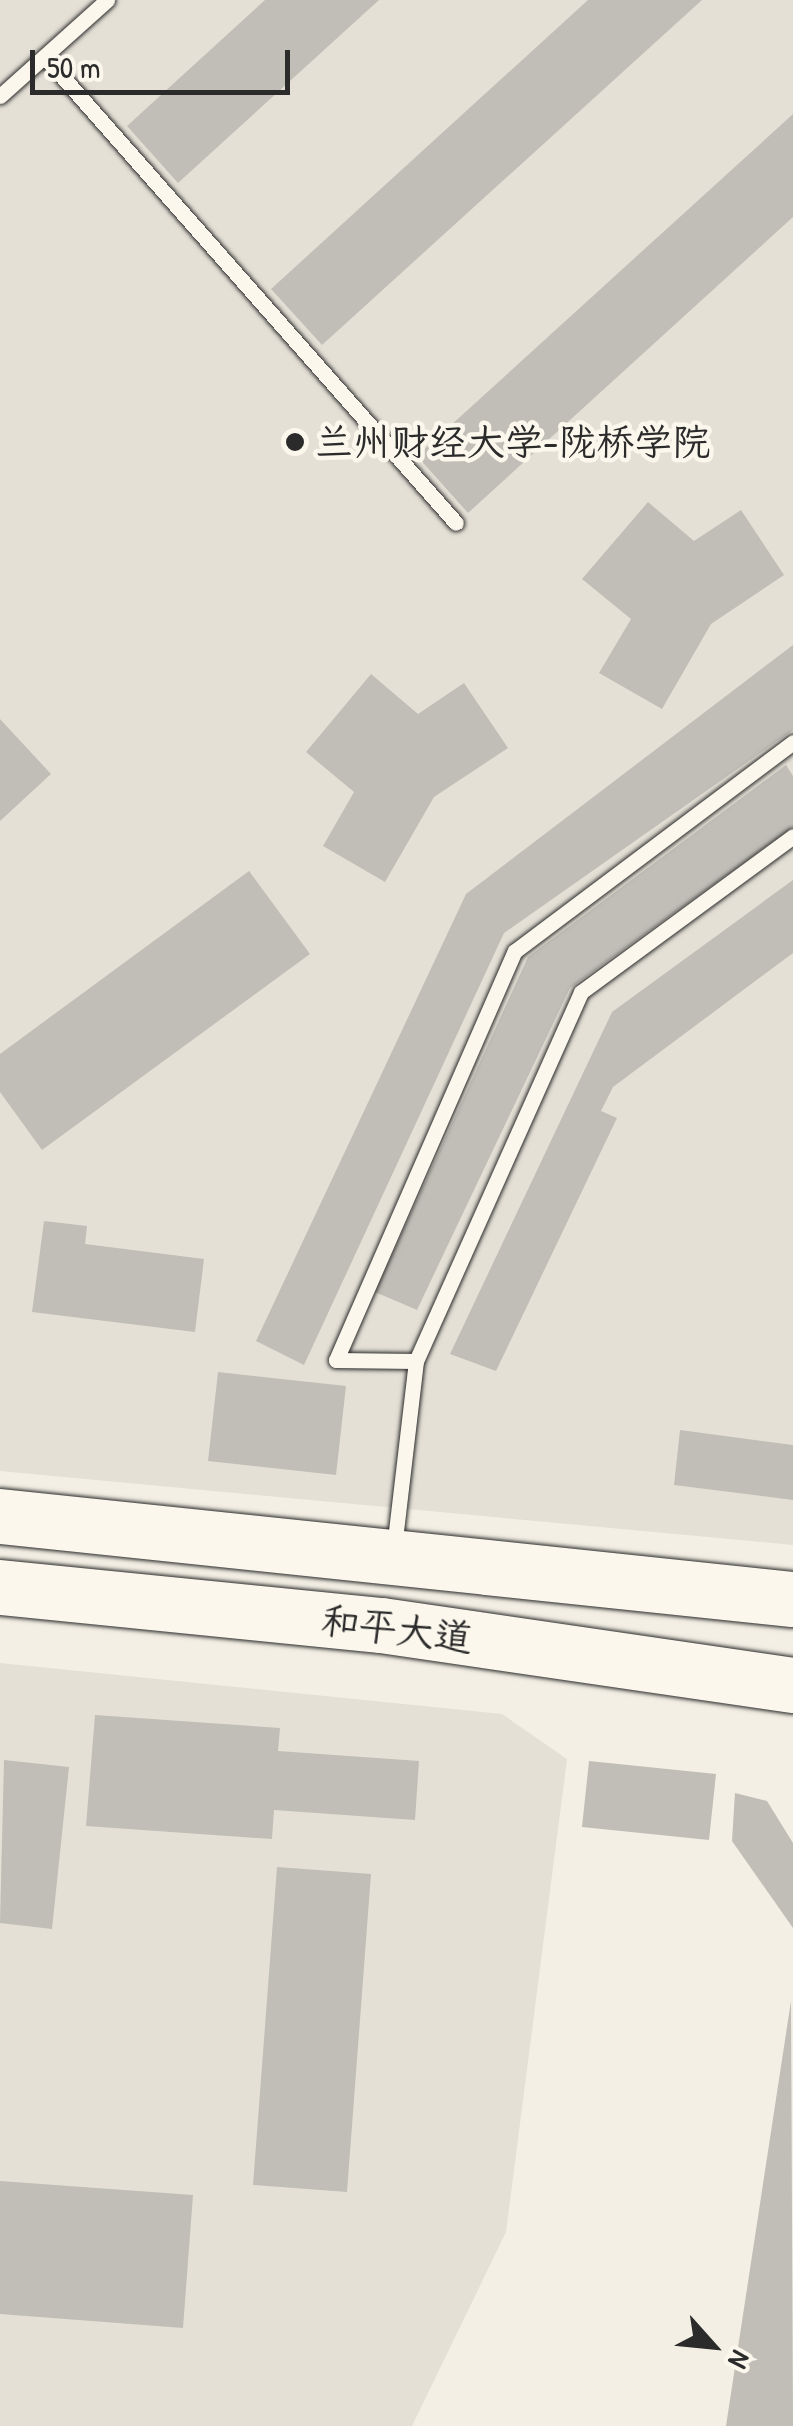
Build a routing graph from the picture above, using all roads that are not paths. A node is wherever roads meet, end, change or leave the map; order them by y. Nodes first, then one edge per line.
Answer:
1 (107, 0) edge
2 (45, 58) junction
3 (0, 96) edge
4 (456, 523) dead end
5 (793, 742) edge
6 (793, 836) edge
7 (416, 1361) junction
8 (0, 1516) edge
9 (393, 1556) junction
10 (0, 1587) edge
11 (793, 1599) edge
12 (793, 1685) edge

1 - 2 lane
2 - 3 lane
2 - 4 lane
5 - 7 lane
6 - 7 lane
7 - 9 lane
8 - 9 highway, 和平大道
9 - 11 highway, 和平大道
10 - 12 highway, 和平大道

